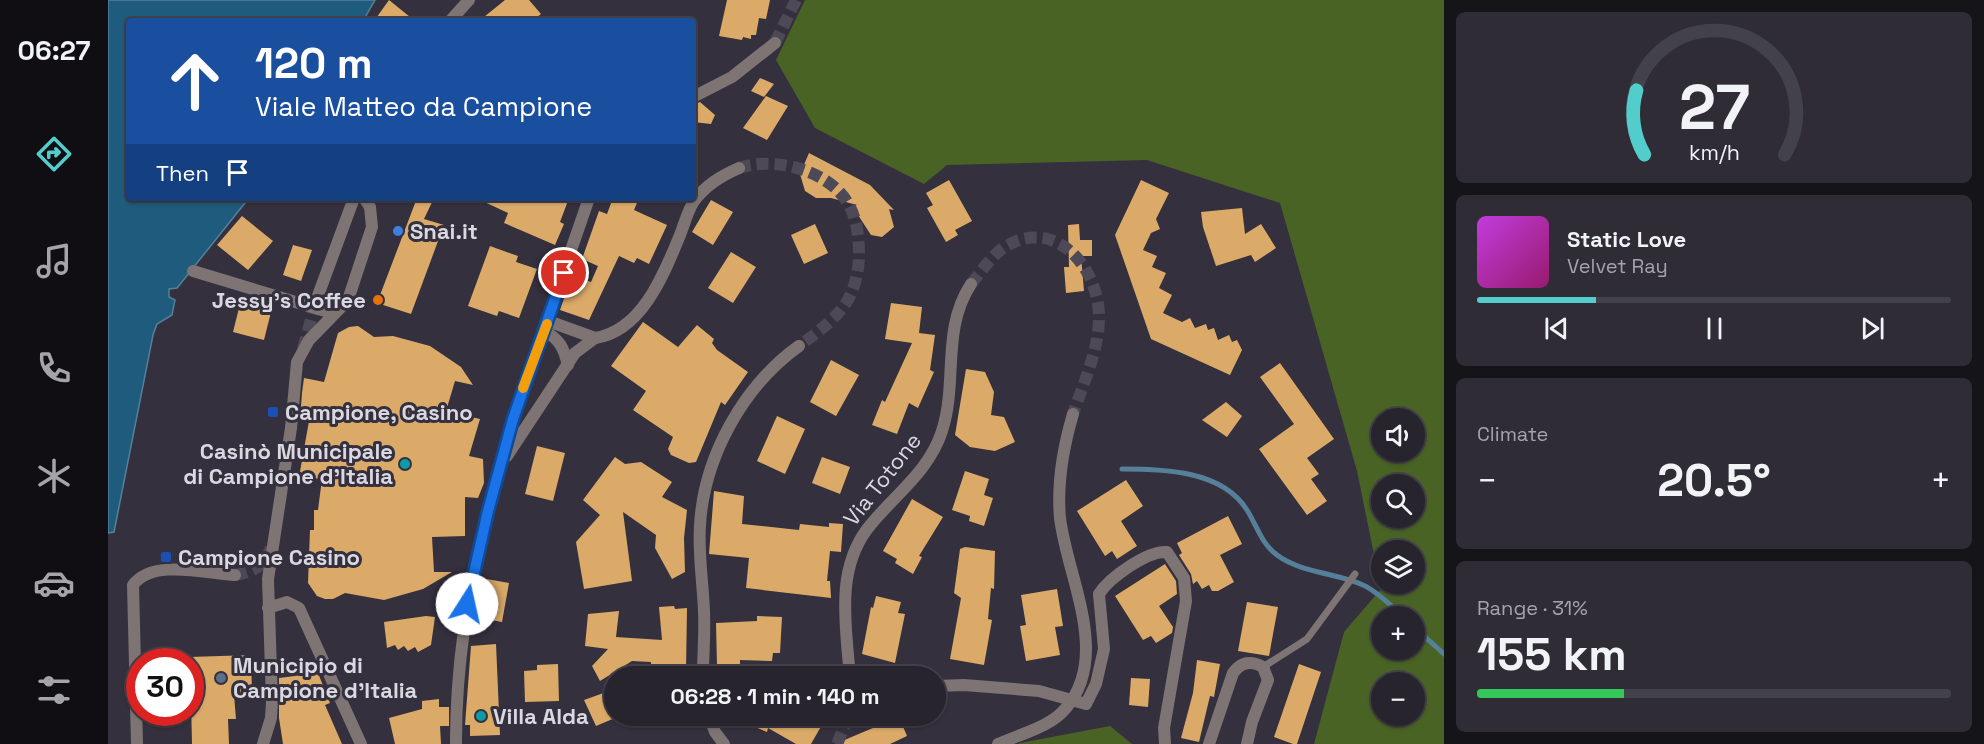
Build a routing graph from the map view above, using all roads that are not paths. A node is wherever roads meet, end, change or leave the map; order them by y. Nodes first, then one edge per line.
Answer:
1 (469, 0) edge
2 (453, 18) edge
3 (775, 43) tunnel mouth
4 (696, 95) edge
5 (739, 168) tunnel mouth
6 (696, 200) edge
7 (353, 201) edge
8 (366, 201) edge
9 (588, 201) edge
10 (695, 201) edge
11 (193, 271) dead end
12 (971, 284) tunnel mouth
13 (316, 301) tunnel mouth
14 (332, 313) junction
15 (546, 326) junction
16 (595, 338) junction
17 (799, 346) tunnel mouth
18 (568, 365) junction
19 (1073, 414) tunnel mouth
20 (501, 464) junction
21 (1355, 574) dead end
22 (235, 575) tunnel mouth
23 (268, 608) junction
24 (703, 666) edge
25 (849, 666) dead end
26 (1263, 667) junction
27 (946, 686) edge
28 (1072, 701) junction
29 (713, 726) edge
30 (136, 744) edge
31 (263, 744) edge
32 (361, 744) edge
33 (456, 744) edge
34 (724, 744) edge
35 (998, 744) edge
36 (1165, 744) edge
37 (1209, 744) edge
38 (1247, 744) edge

1 - 2 street
3 - 4 street
5 - 6 street
7 - 13 street
8 - 14 street
9 - 15 street
10 - 16 street
11 - 14 street
12 - 25 street, Via Totone
14 - 23 street
15 - 16 street
15 - 18 street
15 - 20 street
16 - 18 street
17 - 24 street
18 - 20 street
19 - 28 street
20 - 33 street
21 - 26 lane
22 - 30 street
23 - 31 street
23 - 32 street
26 - 37 street
26 - 38 street
27 - 28 street
28 - 35 street
28 - 36 street
29 - 34 street

